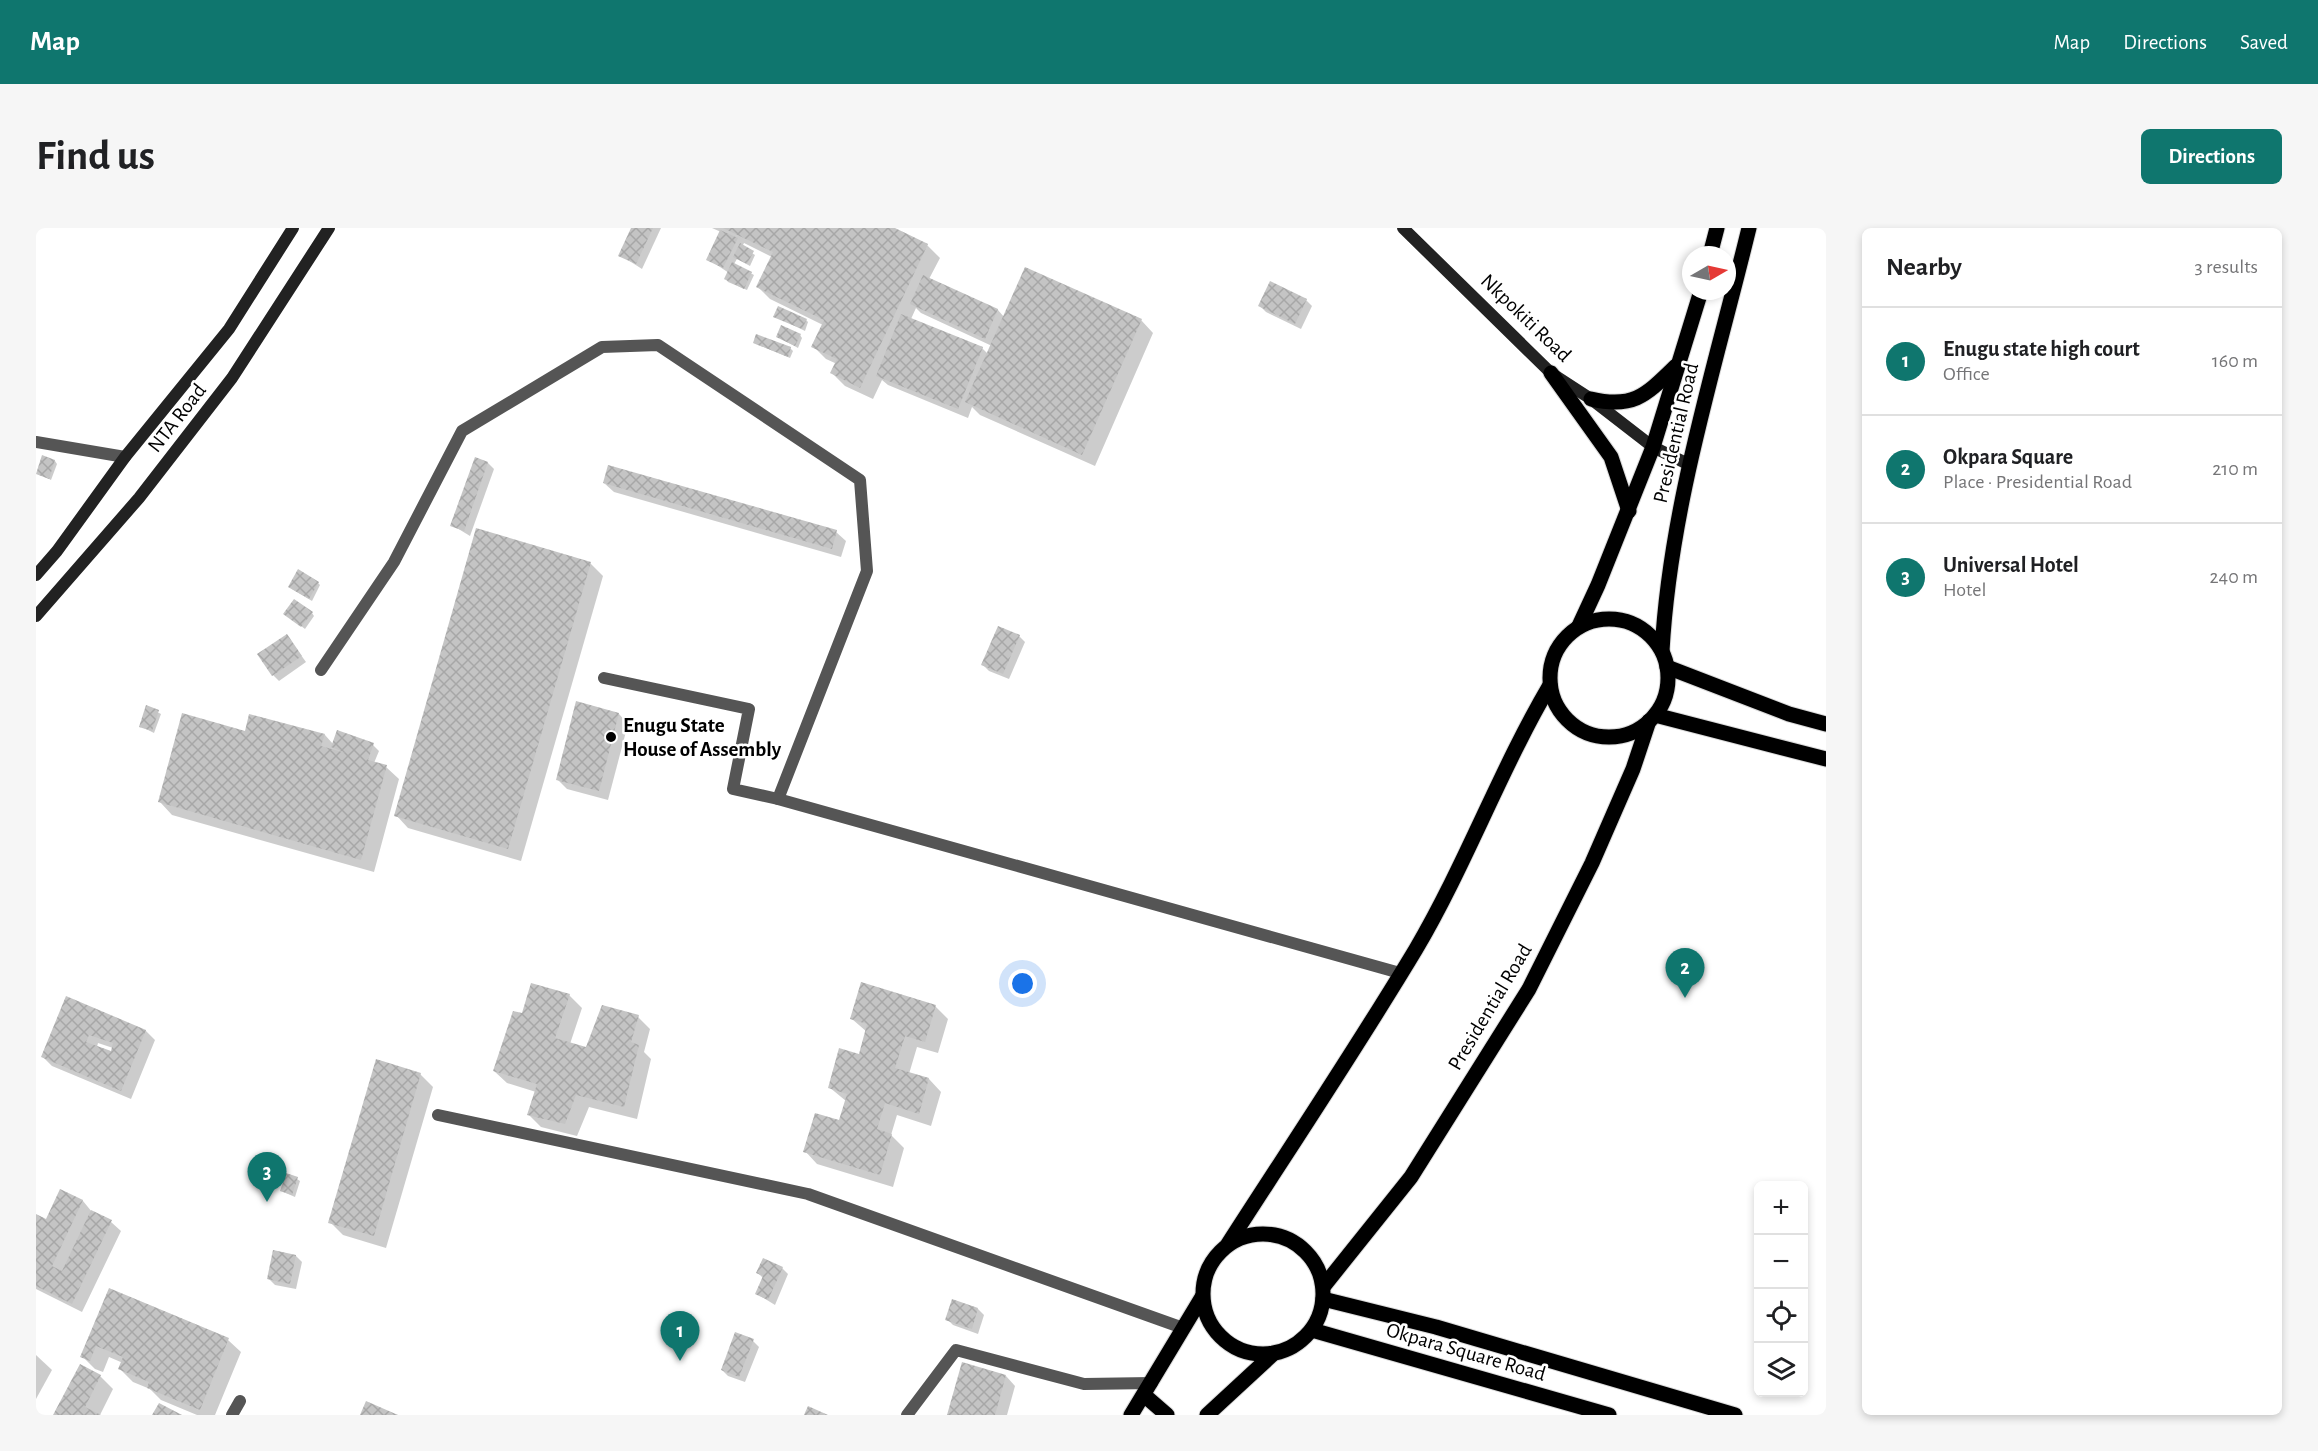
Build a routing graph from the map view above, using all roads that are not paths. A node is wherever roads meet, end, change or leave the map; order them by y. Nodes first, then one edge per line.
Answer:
1 (293, 228) edge
2 (329, 228) edge
3 (1402, 228) edge
4 (1717, 228) edge
5 (1749, 228) edge
6 (1712, 246) edge
7 (1698, 300) edge
8 (1676, 366) junction
9 (1551, 373) junction
10 (1591, 399) junction
11 (36, 442) edge
12 (1653, 447) junction
13 (125, 457) junction
14 (1690, 465) junction
15 (1629, 511) junction
16 (36, 575) edge
17 (36, 616) edge
18 (1578, 626) junction
19 (1662, 651) junction
20 (1667, 667) junction
21 (321, 670) dead end
22 (604, 678) dead end
23 (1550, 685) junction
24 (1652, 718) junction
25 (1826, 724) edge
26 (1826, 759) edge
27 (778, 799) junction
28 (1400, 973) junction
29 (438, 1115) dead end
30 (1228, 1244) junction
31 (1323, 1293) junction
32 (1202, 1297) junction
33 (1183, 1328) junction
34 (1312, 1330) junction
35 (1273, 1354) junction
36 (1148, 1389) junction
37 (240, 1401) dead end
38 (232, 1415) edge
39 (907, 1415) edge
40 (1131, 1415) edge
41 (1167, 1415) edge
42 (1207, 1415) edge
43 (1609, 1415) edge
44 (1735, 1415) edge

1 - 13 main road, NTA Road
2 - 17 main road, NTA Road
3 - 9 main road, Nkpokiti Road
4 - 6 main road
5 - 14 main road, Presidential Road
7 - 8 main road, Presidential Road
8 - 10 main road
8 - 12 main road, Presidential Road
9 - 10 main road, Nkpokiti Road
9 - 15 main road
10 - 12 main road, Nkpokiti Road
11 - 13 street
12 - 14 main road, Nkpokiti Road
12 - 15 main road, Presidential Road
13 - 16 main road, NTA Road
14 - 19 main road, Presidential Road
15 - 18 main road, Presidential Road
18 - 19 main road
18 - 23 main road
19 - 20 main road
20 - 24 main road
20 - 25 main road
21 - 27 street
22 - 27 street
23 - 24 main road
23 - 28 main road
24 - 26 main road
24 - 31 main road, Presidential Road
27 - 28 street
28 - 30 main road
29 - 33 street
30 - 31 main road
30 - 32 main road
31 - 34 main road
31 - 44 main road
32 - 33 main road
32 - 35 main road
33 - 36 main road
34 - 35 main road
34 - 43 main road, Okpara Square Road
35 - 42 main road
36 - 39 street
36 - 40 main road
36 - 41 main road
37 - 38 street

